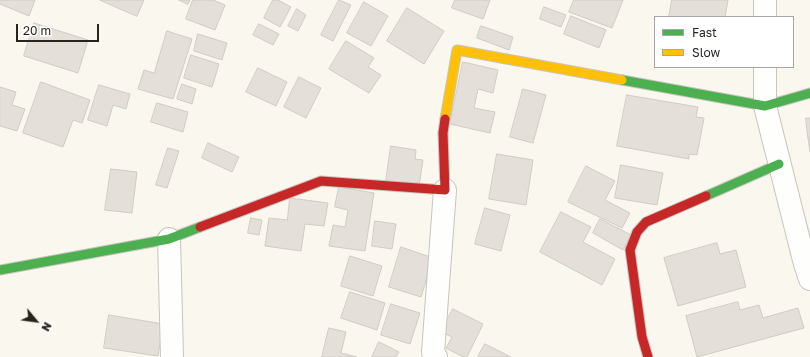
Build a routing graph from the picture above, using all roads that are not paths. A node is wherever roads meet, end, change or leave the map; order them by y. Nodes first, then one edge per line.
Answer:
1 (765, 0) edge
2 (765, 16) edge
3 (765, 68) edge
4 (810, 93) edge
5 (765, 106) junction
6 (779, 164) junction
7 (445, 190) junction
8 (169, 239) junction
9 (0, 270) edge
10 (810, 279) edge
11 (172, 357) edge
12 (436, 357) edge
13 (648, 357) edge

1 - 2 street
3 - 5 street
4 - 5 street
5 - 6 street
5 - 7 street
6 - 10 street
6 - 13 street
7 - 8 street
7 - 12 street
8 - 9 street
8 - 11 street

